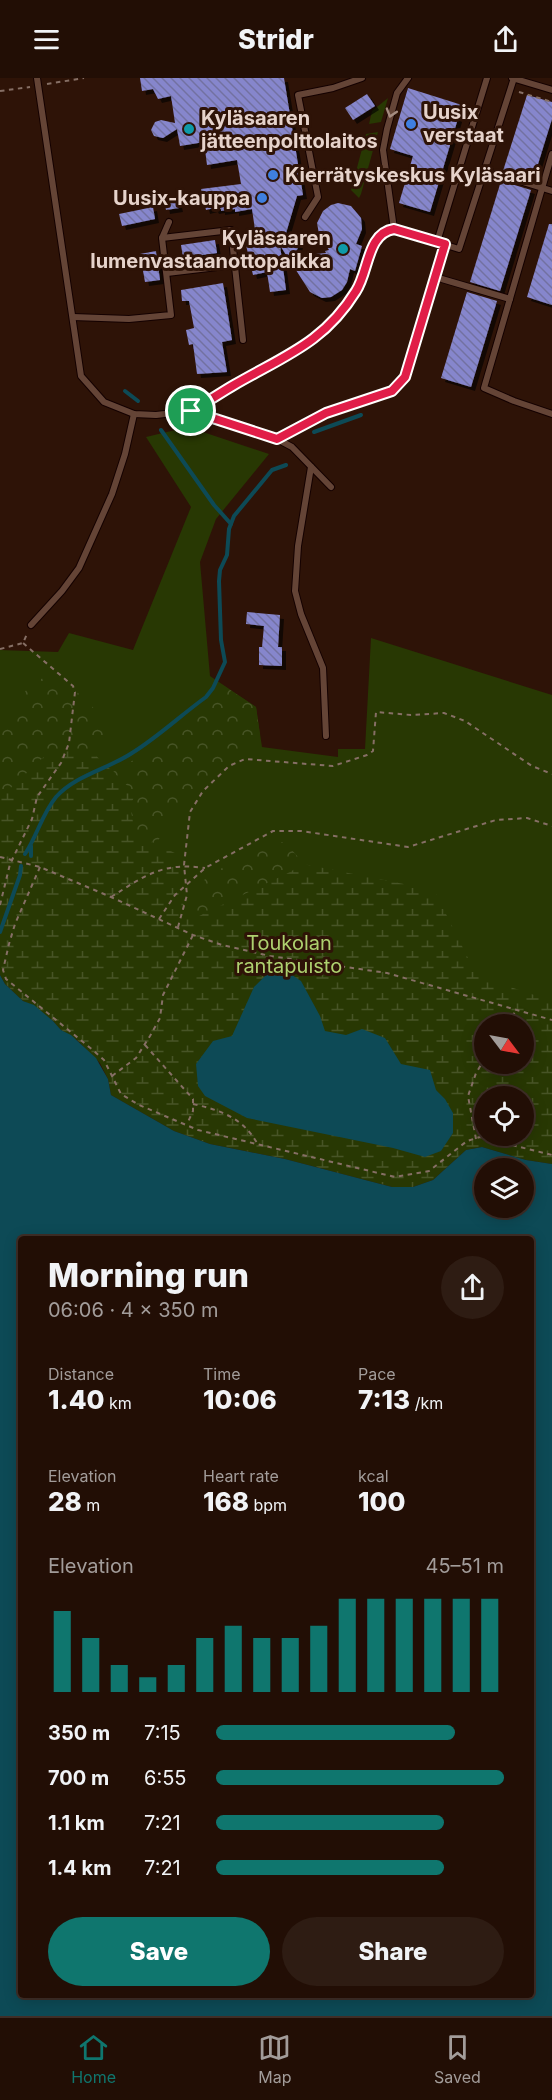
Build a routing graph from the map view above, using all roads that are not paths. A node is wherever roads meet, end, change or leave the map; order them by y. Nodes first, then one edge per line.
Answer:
1 (37, 78) edge
2 (362, 78) edge
3 (408, 78) edge
4 (487, 78) edge
5 (512, 78) edge
6 (552, 90) edge
7 (552, 154) edge
8 (484, 170) junction
9 (542, 188) junction
10 (552, 191) edge
11 (305, 217) dead end
12 (169, 222) dead end
13 (394, 229) junction
14 (162, 238) junction
15 (441, 243) junction
16 (234, 265) junction
17 (167, 273) junction
18 (435, 277) junction
19 (510, 299) junction
20 (73, 317) junction
21 (243, 340) dead end
22 (191, 411) junction
23 (135, 414) junction
24 (552, 414) edge
25 (277, 439) junction
26 (311, 466) junction
27 (331, 487) dead end
28 (31, 625) road end
29 (326, 736) dead end

1 - 20 lane
2 - 11 lane
3 -> 13 lane
4 - 15 lane
5 - 6 lane
5 - 8 lane
7 - 9 lane
8 - 9 lane
8 - 15 lane
9 - 10 lane
9 - 19 lane
12 - 14 lane
13 - 15 lane
13 - 22 lane
14 - 16 lane
14 - 17 lane
15 - 18 lane
16 - 17 lane
16 - 21 lane
17 - 20 lane
18 - 19 lane
18 - 25 lane
19 - 24 lane
20 - 23 lane
22 - 23 lane
22 - 25 lane
23 - 28 lane
25 - 26 lane
26 - 27 lane
26 - 29 lane

